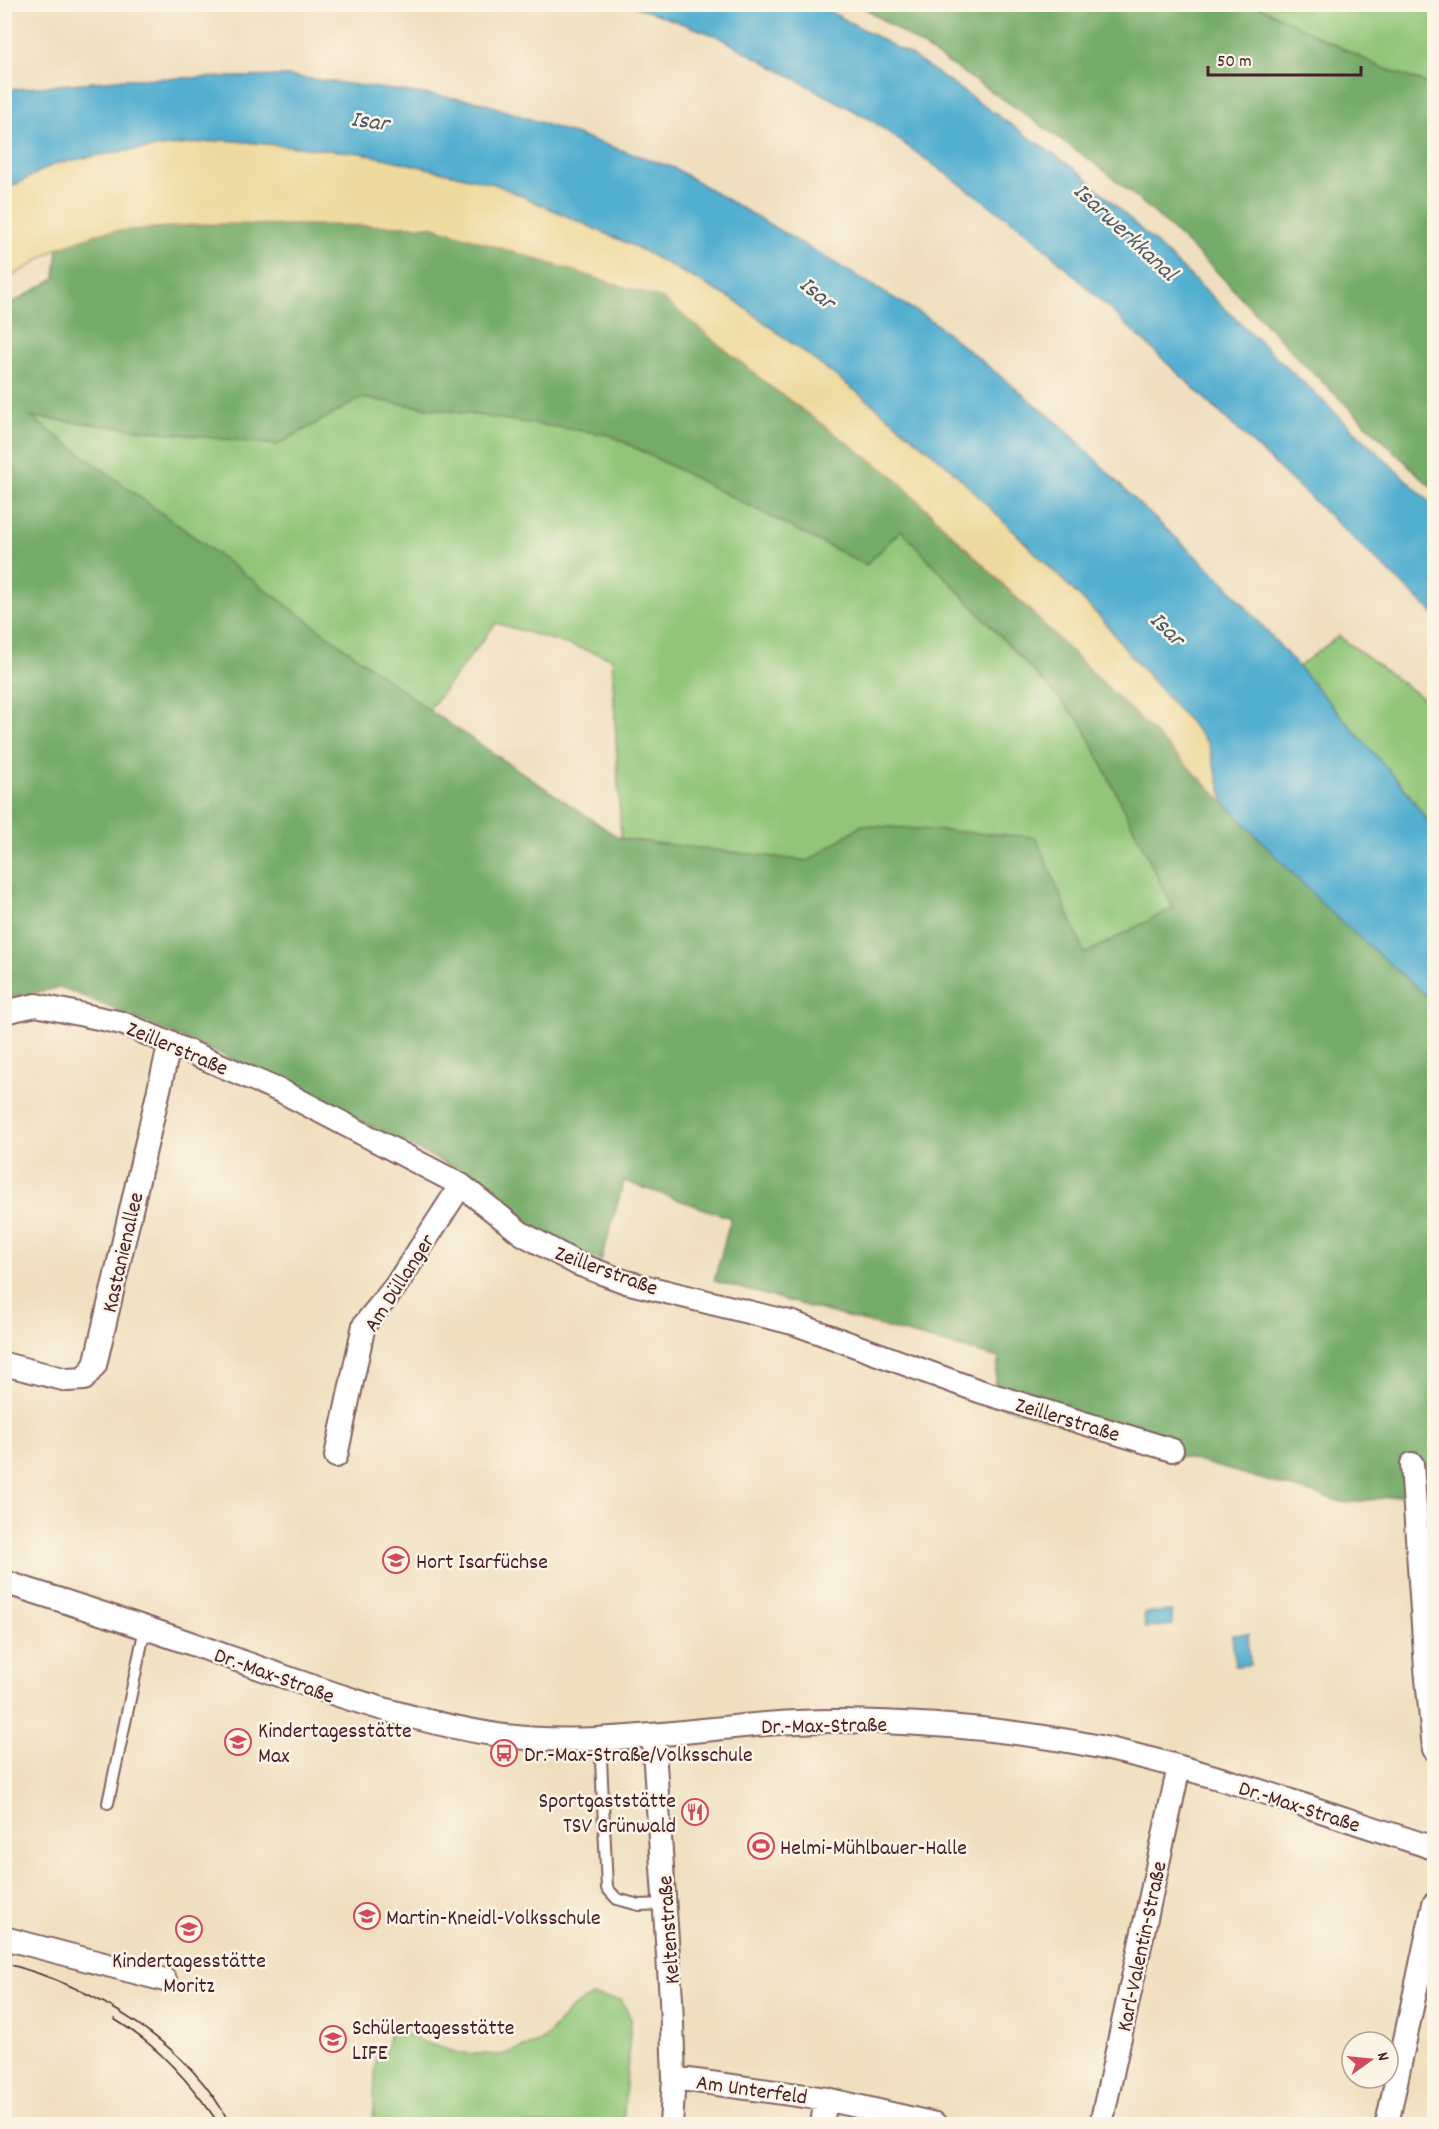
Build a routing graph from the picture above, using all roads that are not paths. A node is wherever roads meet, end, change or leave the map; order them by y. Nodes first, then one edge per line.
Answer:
1 (4, 1012) edge
2 (170, 1042) junction
3 (461, 1185) junction
4 (4, 1364) edge
5 (1172, 1450) dead end
6 (336, 1456) dead end
7 (1412, 1464) dead end
8 (4, 1582) edge
9 (144, 1628) junction
10 (653, 1735) junction
11 (600, 1737) junction
12 (1434, 1749) edge
13 (1179, 1767) junction
14 (108, 1803) dead end
15 (1434, 1848) edge
16 (666, 1904) junction
17 (1434, 1904) edge
18 (4, 1938) edge
19 (165, 1980) dead end
20 (674, 2078) junction
21 (826, 2098) junction
22 (671, 2124) edge
23 (822, 2124) edge
24 (935, 2124) edge
25 (1101, 2124) edge
26 (1388, 2124) edge

1 - 2 street, Zeillerstraße
2 - 3 street, Zeillerstraße
2 - 4 street, Kastanienallee
3 - 5 street, Zeillerstraße
3 - 6 street, Am Düllanger
7 - 12 street
8 - 9 street, Dr.-Max-Straße
9 - 11 street, Dr.-Max-Straße
9 - 14 lane
10 - 11 street, Dr.-Max-Straße
10 - 13 street, Dr.-Max-Straße
10 - 16 street, Keltenstraße
11 - 16 lane
13 - 15 street, Dr.-Max-Straße
13 - 25 street, Karl-Valentin-Straße
16 - 20 street, Keltenstraße
17 - 26 street
18 - 19 street
20 - 21 street, Am Unterfeld
20 - 22 street, Keltenstraße
21 - 23 street
21 - 24 street, Am Unterfeld

